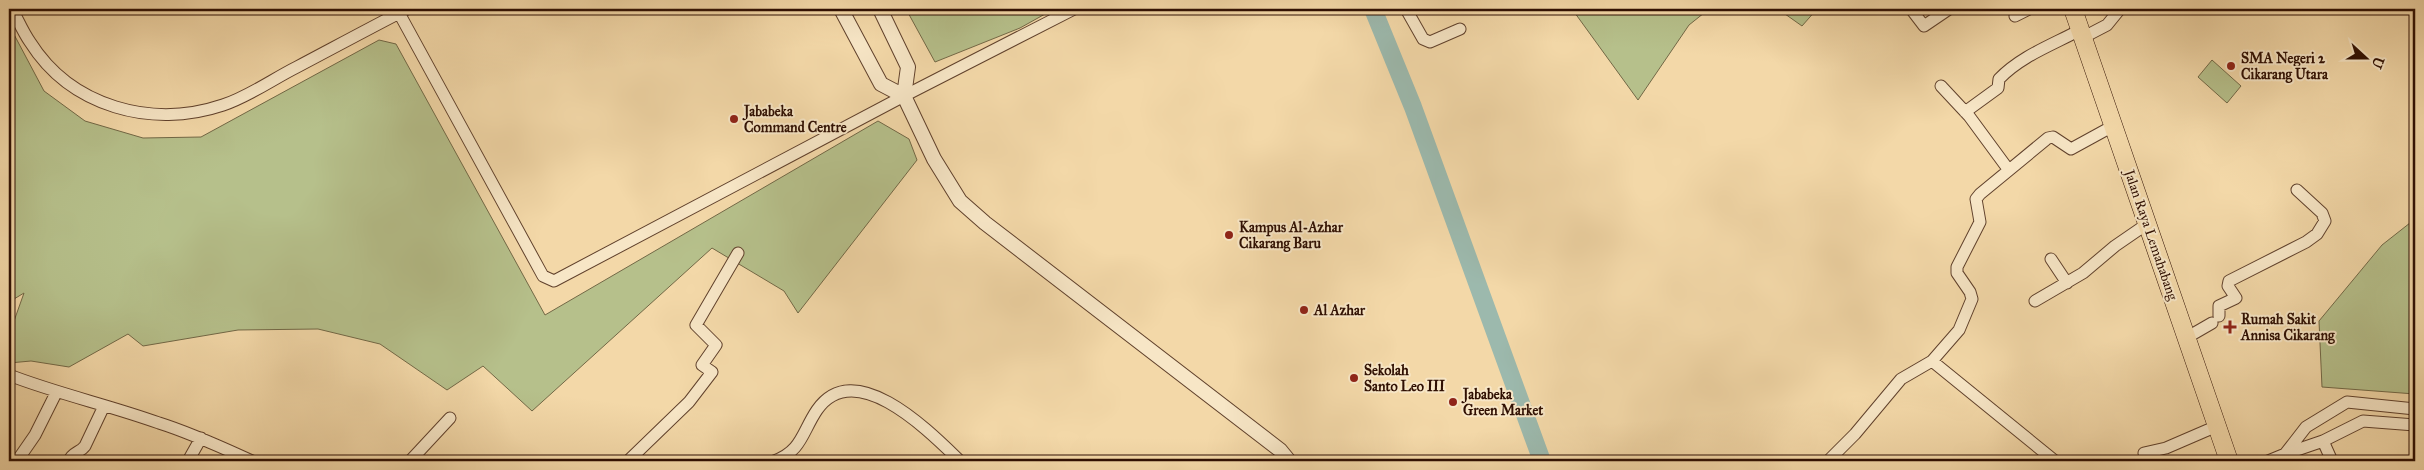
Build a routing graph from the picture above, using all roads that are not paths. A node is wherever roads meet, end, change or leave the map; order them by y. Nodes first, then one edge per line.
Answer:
1 (12, 9) edge
2 (841, 9) edge
3 (880, 9) edge
4 (1074, 9) edge
5 (1406, 9) edge
6 (1911, 9) edge
7 (1949, 9) edge
8 (2029, 9) edge
9 (2073, 9) edge
10 (2120, 9) edge
11 (403, 11) edge
12 (2015, 16) dead end
13 (1460, 29) dead end
14 (2081, 34) junction
15 (1941, 86) dead end
16 (904, 96) junction
17 (1965, 112) junction
18 (2113, 126) junction
19 (2008, 169) junction
20 (2297, 190) dead end
21 (2147, 224) junction
22 (738, 253) dead end
23 (2051, 259) dead end
24 (2067, 283) junction
25 (2035, 301) dead end
26 (2186, 338) junction
27 (1932, 361) junction
28 (9, 375) edge
29 (56, 393) junction
30 (104, 406) junction
31 (2415, 409) edge
32 (450, 418) dead end
33 (2217, 426) junction
34 (2415, 426) edge
35 (201, 438) junction
36 (2323, 441) junction
37 (2144, 454) dead end
38 (2285, 454) junction
39 (17, 461) edge
40 (69, 461) edge
41 (188, 461) edge
42 (252, 461) edge
43 (410, 461) edge
44 (628, 461) edge
45 (774, 461) edge
46 (960, 461) edge
47 (1289, 461) edge
48 (1828, 461) edge
49 (2054, 461) edge
50 (2229, 461) edge
51 (2268, 461) edge
52 (2332, 461) edge

1 - 11 street
2 - 16 street
3 - 16 street
4 - 16 street
5 - 13 street
6 - 7 street
8 - 12 street
9 - 14 main road, Jalan Raya Lemahabang
10 - 14 street
11 - 16 street
14 - 17 street
14 - 18 main road, Jalan Raya Lemahabang
15 - 17 street
16 - 47 street
17 - 19 street
18 - 19 street
18 - 21 main road, Jalan Raya Lemahabang
19 - 27 street
20 - 26 street
21 - 24 street
21 - 26 main road, Jalan Raya Lemahabang
22 - 44 street
23 - 24 street
24 - 25 street
26 - 33 main road, Jalan Raya Lemahabang
27 - 48 street
27 - 49 street
28 - 29 street
29 - 30 street
29 - 39 street
30 - 35 street
30 - 40 street
31 - 38 street
32 - 43 street
33 - 37 street
33 - 50 main road, Jalan Raya Lemahabang
34 - 36 street
35 - 41 street
35 - 42 street
36 - 38 street
36 - 52 street
38 - 51 street
45 - 46 street

